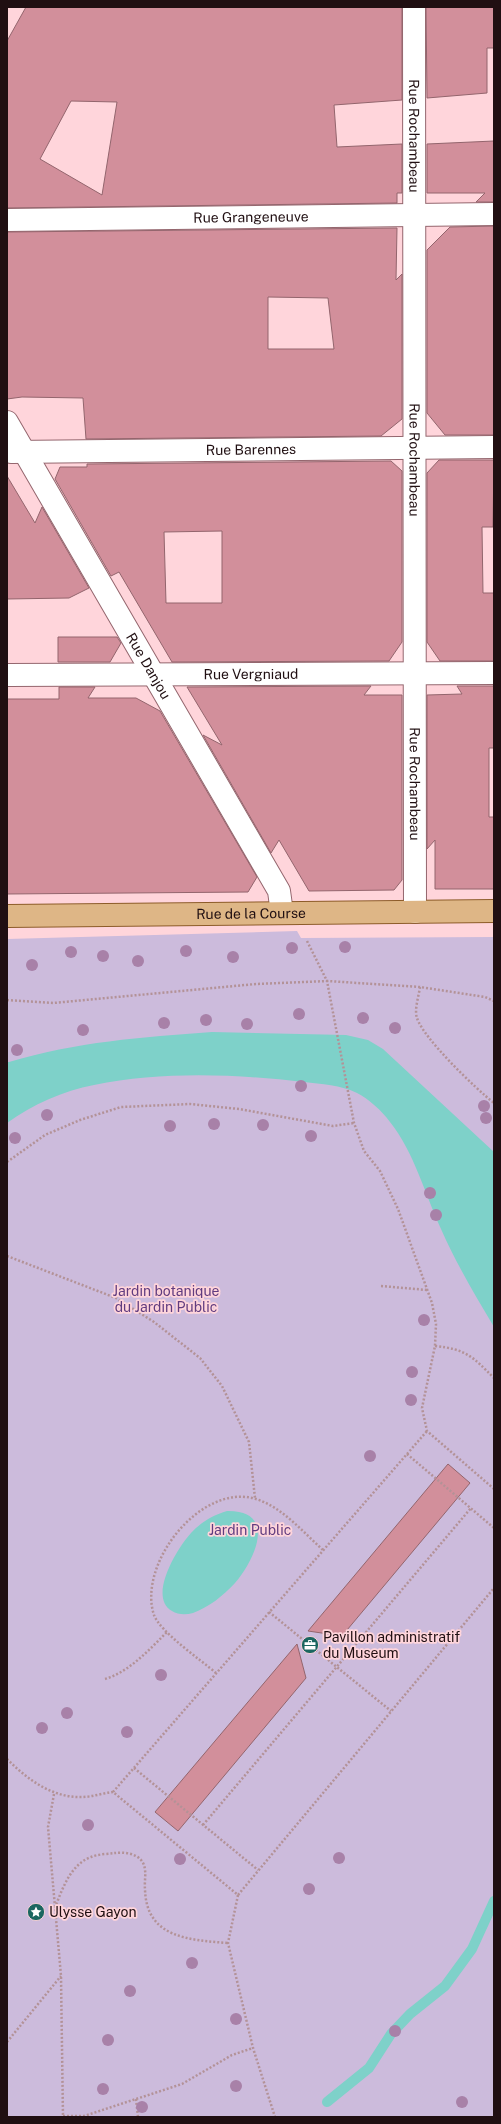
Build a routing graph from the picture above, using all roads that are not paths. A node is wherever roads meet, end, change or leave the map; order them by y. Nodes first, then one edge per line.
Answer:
1 (414, 7) edge
2 (494, 214) edge
3 (415, 215) junction
4 (7, 220) edge
5 (7, 422) edge
6 (494, 447) edge
7 (415, 448) junction
8 (16, 452) edge
9 (494, 673) edge
10 (415, 674) junction
11 (7, 675) edge
12 (154, 675) junction
13 (415, 912) junction
14 (494, 912) edge
15 (282, 913) junction
16 (7, 916) edge

1 - 3 street, Rue Rochambeau
2 - 3 street, Rue Grangeneuve
3 - 4 street, Rue Grangeneuve
3 - 7 street, Rue Rochambeau
5 - 8 street, Rue Danjou
6 - 7 street, Rue Barennes
7 - 8 street, Rue Barennes
7 - 10 street, Rue Rochambeau
8 - 12 street, Rue Danjou
9 - 10 street, Rue Vergniaud
10 - 12 street, Rue Vergniaud
10 - 13 street, Rue Rochambeau
11 - 12 street, Rue Vergniaud
12 - 15 street, Rue Danjou
13 - 14 main road, Rue de la Course
13 - 15 main road, Rue de la Course
15 - 16 main road, Rue de la Course

